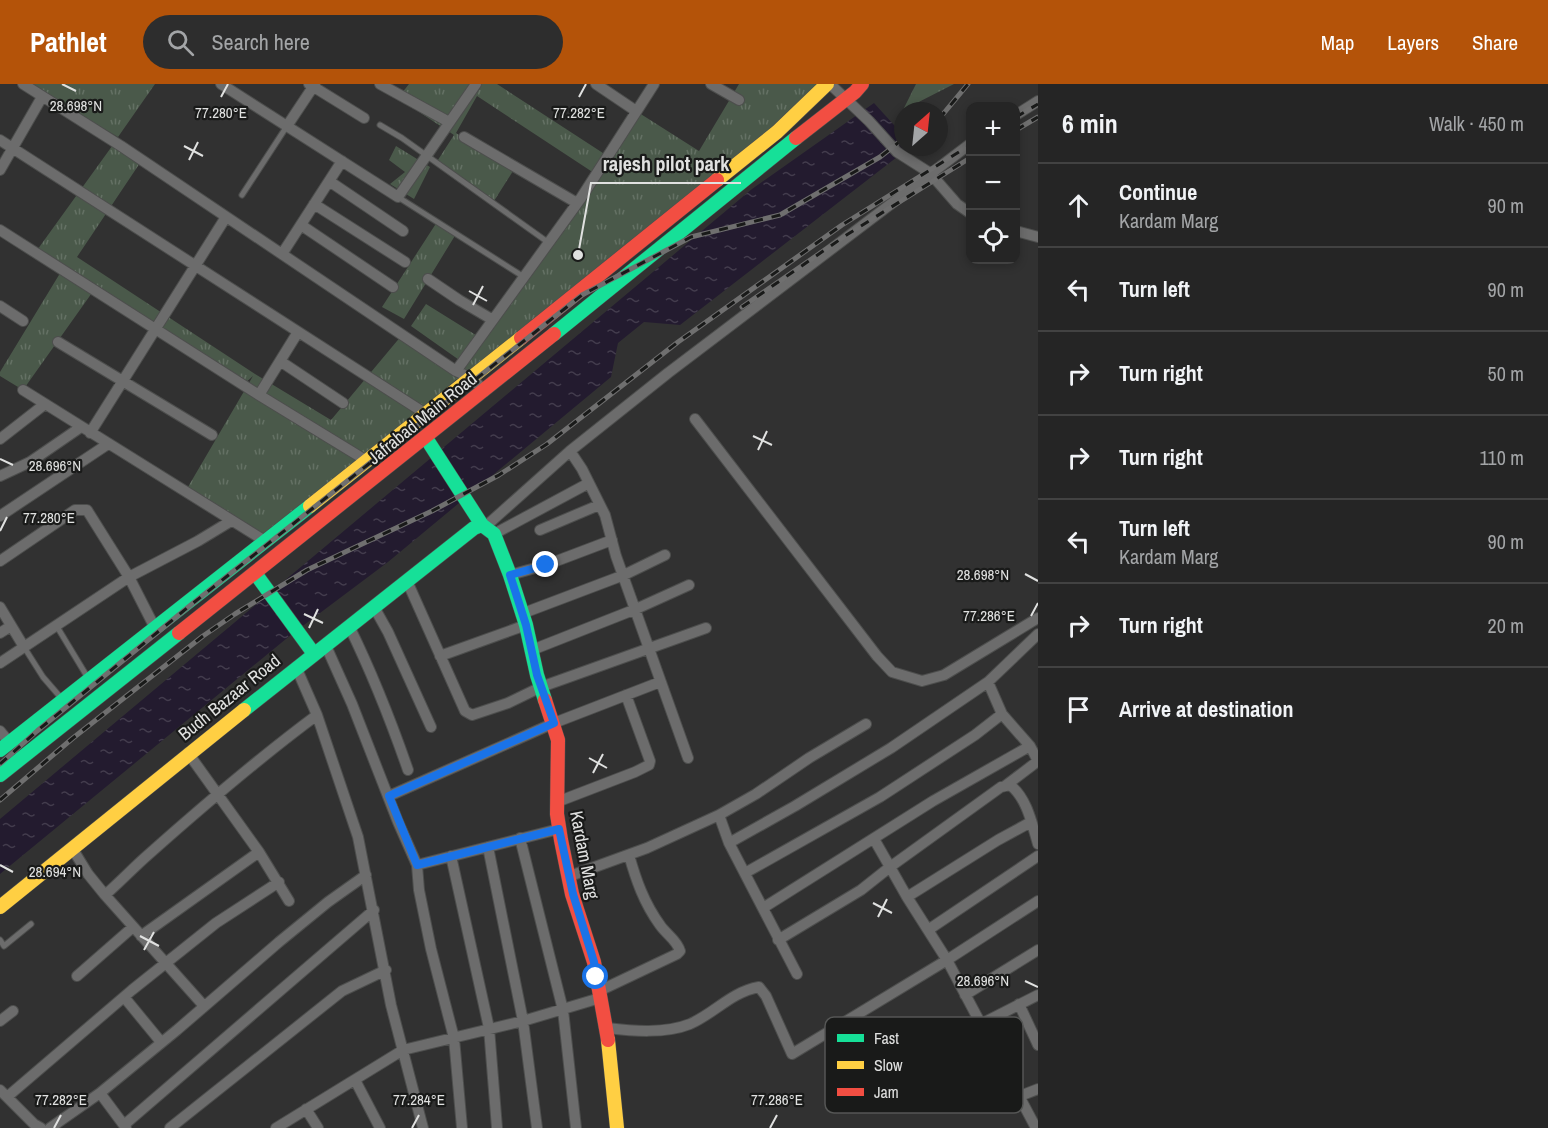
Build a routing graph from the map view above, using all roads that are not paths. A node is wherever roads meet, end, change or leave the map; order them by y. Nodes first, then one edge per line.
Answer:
1 (23, 84) edge
2 (221, 84) edge
3 (380, 84) edge
4 (476, 84) edge
5 (596, 84) edge
6 (654, 84) edge
7 (711, 84) edge
8 (829, 84) edge
9 (862, 84) edge
10 (312, 85) edge
11 (42, 97) junction
12 (844, 99) junction
13 (739, 100) dead end
14 (1038, 100) edge
15 (636, 111) junction
16 (1020, 112) edge
17 (364, 118) dead end
18 (449, 122) junction
19 (380, 125) dead end
20 (287, 126) junction
21 (464, 137) dead end
22 (0, 140) edge
23 (13, 147) junction
24 (966, 147) edge
25 (426, 156) junction
26 (342, 161) junction
27 (0, 170) edge
28 (930, 173) junction
29 (329, 181) junction
30 (242, 195) dead end
31 (398, 197) junction
32 (577, 203) junction
33 (314, 204) junction
34 (966, 210) edge
35 (226, 217) junction
36 (301, 225) junction
37 (0, 230) edge
38 (403, 231) dead end
39 (1020, 232) edge
40 (1038, 237) edge
41 (549, 243) junction
42 (282, 254) junction
43 (405, 262) dead end
44 (195, 267) junction
45 (524, 277) junction
46 (428, 279) dead end
47 (393, 287) dead end
48 (0, 306) edge
49 (493, 320) junction
50 (23, 321) dead end
51 (155, 329) junction
52 (298, 332) junction
53 (58, 342) dead end
54 (280, 361) junction
55 (456, 371) junction
56 (471, 378) junction
57 (123, 381) junction
58 (23, 390) dead end
59 (485, 391) junction
60 (259, 395) junction
61 (343, 403) dead end
62 (45, 404) junction
63 (426, 414) junction
64 (695, 419) dead end
65 (85, 430) junction
66 (212, 435) dead end
67 (426, 438) junction
68 (0, 440) edge
69 (108, 444) junction
70 (570, 451) junction
71 (367, 461) junction
72 (0, 476) edge
73 (588, 483) junction
74 (599, 505) junction
75 (0, 516) edge
76 (231, 521) junction
77 (487, 528) junction
78 (540, 530) dead end
79 (612, 540) junction
80 (265, 541) junction
81 (665, 555) dead end
82 (0, 561) edge
83 (255, 573) junction
84 (510, 575) junction
85 (624, 575) junction
86 (129, 577) junction
87 (407, 581) junction
88 (689, 585) dead end
89 (0, 607) edge
90 (374, 607) junction
91 (636, 609) junction
92 (524, 619) junction
93 (1037, 620) edge
94 (56, 624) junction
95 (10, 626) junction
96 (348, 626) junction
97 (155, 628) junction
98 (706, 628) dead end
99 (0, 633) edge
100 (1038, 634) edge
101 (326, 646) junction
102 (24, 647) junction
103 (648, 647) junction
104 (532, 650) junction
105 (314, 654) junction
106 (440, 656) junction
107 (0, 663) edge
108 (296, 667) junction
109 (89, 679) junction
110 (660, 682) junction
111 (988, 682) junction
112 (541, 687) junction
113 (626, 695) junction
114 (63, 700) junction
115 (1002, 714) junction
116 (317, 715) junction
117 (554, 723) junction
118 (866, 724) dead end
119 (431, 727) dead end
120 (0, 731) edge
121 (4, 746) edge
122 (1030, 746) junction
123 (188, 753) junction
124 (688, 758) dead end
125 (408, 770) dead end
126 (0, 775) edge
127 (1005, 786) junction
128 (218, 795) junction
129 (389, 796) junction
130 (557, 802) junction
131 (719, 815) junction
132 (1031, 822) junction
133 (559, 829) junction
134 (520, 838) junction
135 (874, 839) junction
136 (729, 843) junction
137 (1038, 844) edge
138 (488, 847) junction
139 (72, 848) junction
140 (259, 852) junction
141 (629, 855) junction
142 (451, 856) junction
143 (1038, 856) edge
144 (417, 865) junction
145 (890, 867) junction
146 (745, 873) junction
147 (366, 875) junction
148 (570, 876) junction
149 (279, 882) junction
150 (105, 895) junction
151 (907, 897) junction
152 (289, 901) dead end
153 (1038, 901) edge
154 (0, 907) edge
155 (763, 908) junction
156 (374, 910) junction
157 (31, 924) dead end
158 (928, 930) junction
159 (137, 931) junction
160 (0, 940) edge
161 (778, 940) junction
162 (1038, 950) edge
163 (948, 960) junction
164 (166, 964) junction
165 (386, 970) junction
166 (797, 974) dead end
167 (76, 976) dead end
168 (599, 995) junction
169 (965, 995) junction
170 (1038, 995) edge
171 (124, 998) junction
172 (1019, 1004) junction
173 (204, 1006) junction
174 (563, 1010) junction
175 (13, 1011) dead end
176 (853, 1017) edge
177 (977, 1017) edge
178 (994, 1017) edge
179 (0, 1021) edge
180 (523, 1021) junction
181 (489, 1028) junction
182 (607, 1029) junction
183 (825, 1034) edge
184 (454, 1038) junction
185 (161, 1042) junction
186 (1038, 1046) edge
187 (403, 1050) junction
188 (355, 1080) junction
189 (1038, 1089) edge
190 (100, 1093) junction
191 (3, 1094) edge
192 (1023, 1095) edge
193 (1023, 1102) edge
194 (306, 1109) junction
195 (125, 1126) edge
196 (281, 1127) edge
197 (41, 1128) edge
198 (50, 1128) edge
199 (170, 1128) edge
200 (318, 1128) edge
201 (380, 1128) edge
202 (423, 1128) edge
203 (462, 1128) edge
204 (497, 1128) edge
205 (537, 1128) edge
206 (576, 1128) edge
207 (617, 1128) edge
208 (1036, 1128) edge

1 - 11 street
2 - 20 street
3 - 18 street
4 - 18 street
5 - 15 street
6 - 15 street
7 - 13 street
8 - 12 street
8 - 56 main road, Jafrabad Main Road
9 - 12 main road, Jafrabad Main Road
10 - 17 street
10 - 20 street
11 - 23 street
11 - 35 street
12 - 28 street
12 - 59 main road, Jafrabad Main Road
14 - 16 street
15 - 32 street
18 - 25 street
19 - 25 lane
20 - 26 street
20 - 30 lane
21 - 32 street
22 - 23 street
23 - 27 street
23 - 44 street
24 - 28 street
25 - 31 street
25 - 41 lane
26 - 29 street
26 - 31 street
28 - 34 street
28 - 70 street
29 - 33 street
29 - 38 street
31 - 45 lane
32 - 41 street
33 - 36 street
33 - 43 street
35 - 42 street
35 - 44 street
36 - 42 street
36 - 47 street
37 - 51 street
39 - 40 street
41 - 45 street
42 - 55 street
44 - 51 street
44 - 52 street
45 - 49 street
46 - 49 street
48 - 50 street
49 - 55 street
51 - 57 street
51 - 60 street
52 - 54 street
52 - 63 street
53 - 57 street
54 - 60 street
54 - 61 street
55 - 56 street
56 - 59 street
56 - 63 main road, Jafrabad Main Road
57 - 65 street
57 - 66 street
58 - 62 street
59 - 67 main road, Jafrabad Main Road
60 - 71 street
62 - 65 street
62 - 68 street
63 - 71 main road, Jafrabad Main Road
64 - 93 street
65 - 69 street
65 - 72 street
67 - 77 main road, Kardam Marg
67 - 83 main road, Jafrabad Main Road
69 - 75 street
69 - 76 street
70 - 73 street
70 - 77 street
71 - 80 main road, Jafrabad Main Road
73 - 74 street
73 - 77 street
74 - 78 street
74 - 79 street
76 - 80 street
76 - 86 street
77 - 84 main road, Kardam Marg
77 - 87 main road, Budh Bazaar Road
79 - 84 street
79 - 85 street
80 - 97 main road, Jafrabad Main Road
81 - 85 street
82 - 86 street
83 - 105 main road
83 - 126 main road, Jafrabad Main Road
84 - 92 main road, Kardam Marg
85 - 91 street
85 - 92 street
86 - 94 street
86 - 97 street
87 - 90 main road, Budh Bazaar Road
87 - 106 street
88 - 91 street
89 - 95 street
90 - 96 main road, Budh Bazaar Road
90 - 119 street
91 - 103 street
91 - 104 street
92 - 104 main road, Kardam Marg
92 - 106 street
94 - 102 street
94 - 109 lane
95 - 99 street
95 - 102 street
96 - 101 main road, Budh Bazaar Road
96 - 125 street
97 - 109 main road, Jafrabad Main Road
98 - 103 street
100 - 111 street
101 - 105 main road, Budh Bazaar Road
101 - 129 street
102 - 107 street
102 - 114 lane
103 - 110 street
103 - 112 street
104 - 112 main road, Kardam Marg
105 - 108 main road, Budh Bazaar Road
106 - 112 street
108 - 116 street
108 - 123 main road, Budh Bazaar Road
109 - 114 main road, Jafrabad Main Road
110 - 113 street
110 - 124 street
111 - 115 street
111 - 136 street
112 - 117 main road, Kardam Marg
113 - 117 street
113 - 130 street
114 - 121 main road, Jafrabad Main Road
115 - 122 street
115 - 146 street
116 - 128 street
116 - 147 street
117 - 129 street
117 - 130 main road, Kardam Marg
118 - 131 street
120 - 121 street
122 - 127 street
122 - 135 street
123 - 128 street
123 - 139 main road, Budh Bazaar Road
127 - 132 street
127 - 145 street
128 - 140 street
128 - 150 street
129 - 144 street
130 - 133 main road, Kardam Marg
131 - 136 street
131 - 141 street
132 - 137 street
132 - 151 street
133 - 134 street
133 - 148 main road, Kardam Marg
134 - 138 street
134 - 174 street
135 - 145 street
135 - 155 street
136 - 146 street
138 - 142 street
138 - 180 street
139 - 150 street
139 - 154 main road, Budh Bazaar Road
140 - 149 street
140 - 159 street
141 - 148 street
141 - 168 street
142 - 144 street
142 - 181 street
143 - 158 street
144 - 184 street
145 - 151 street
145 - 161 street
146 - 155 street
147 - 156 street
147 - 173 street
148 - 168 main road, Kardam Marg
149 - 152 street
149 - 164 street
150 - 159 street
151 - 158 street
153 - 163 street
155 - 161 street
156 - 165 street
156 - 195 street
157 - 160 lane
158 - 163 street
159 - 164 street
159 - 167 street
161 - 166 street
162 - 169 street
163 - 169 street
163 - 176 street
164 - 171 street
164 - 173 street
165 - 187 street
165 - 199 street
168 - 174 street
168 - 182 main road, Kardam Marg
169 - 177 street
170 - 172 street
171 - 185 street
171 - 191 street
172 - 178 street
172 - 186 street
173 - 185 street
174 - 180 street
174 - 206 street
175 - 179 street
180 - 181 street
180 - 205 street
181 - 184 street
181 - 204 street
182 - 183 street
182 - 207 main road, Kardam Marg
184 - 187 street
184 - 203 street
185 - 190 street
187 - 188 street
187 - 202 street
188 - 194 street
188 - 201 street
189 - 192 street
190 - 195 street
190 - 198 street
191 - 197 street
193 - 208 street
194 - 196 street
194 - 200 street

